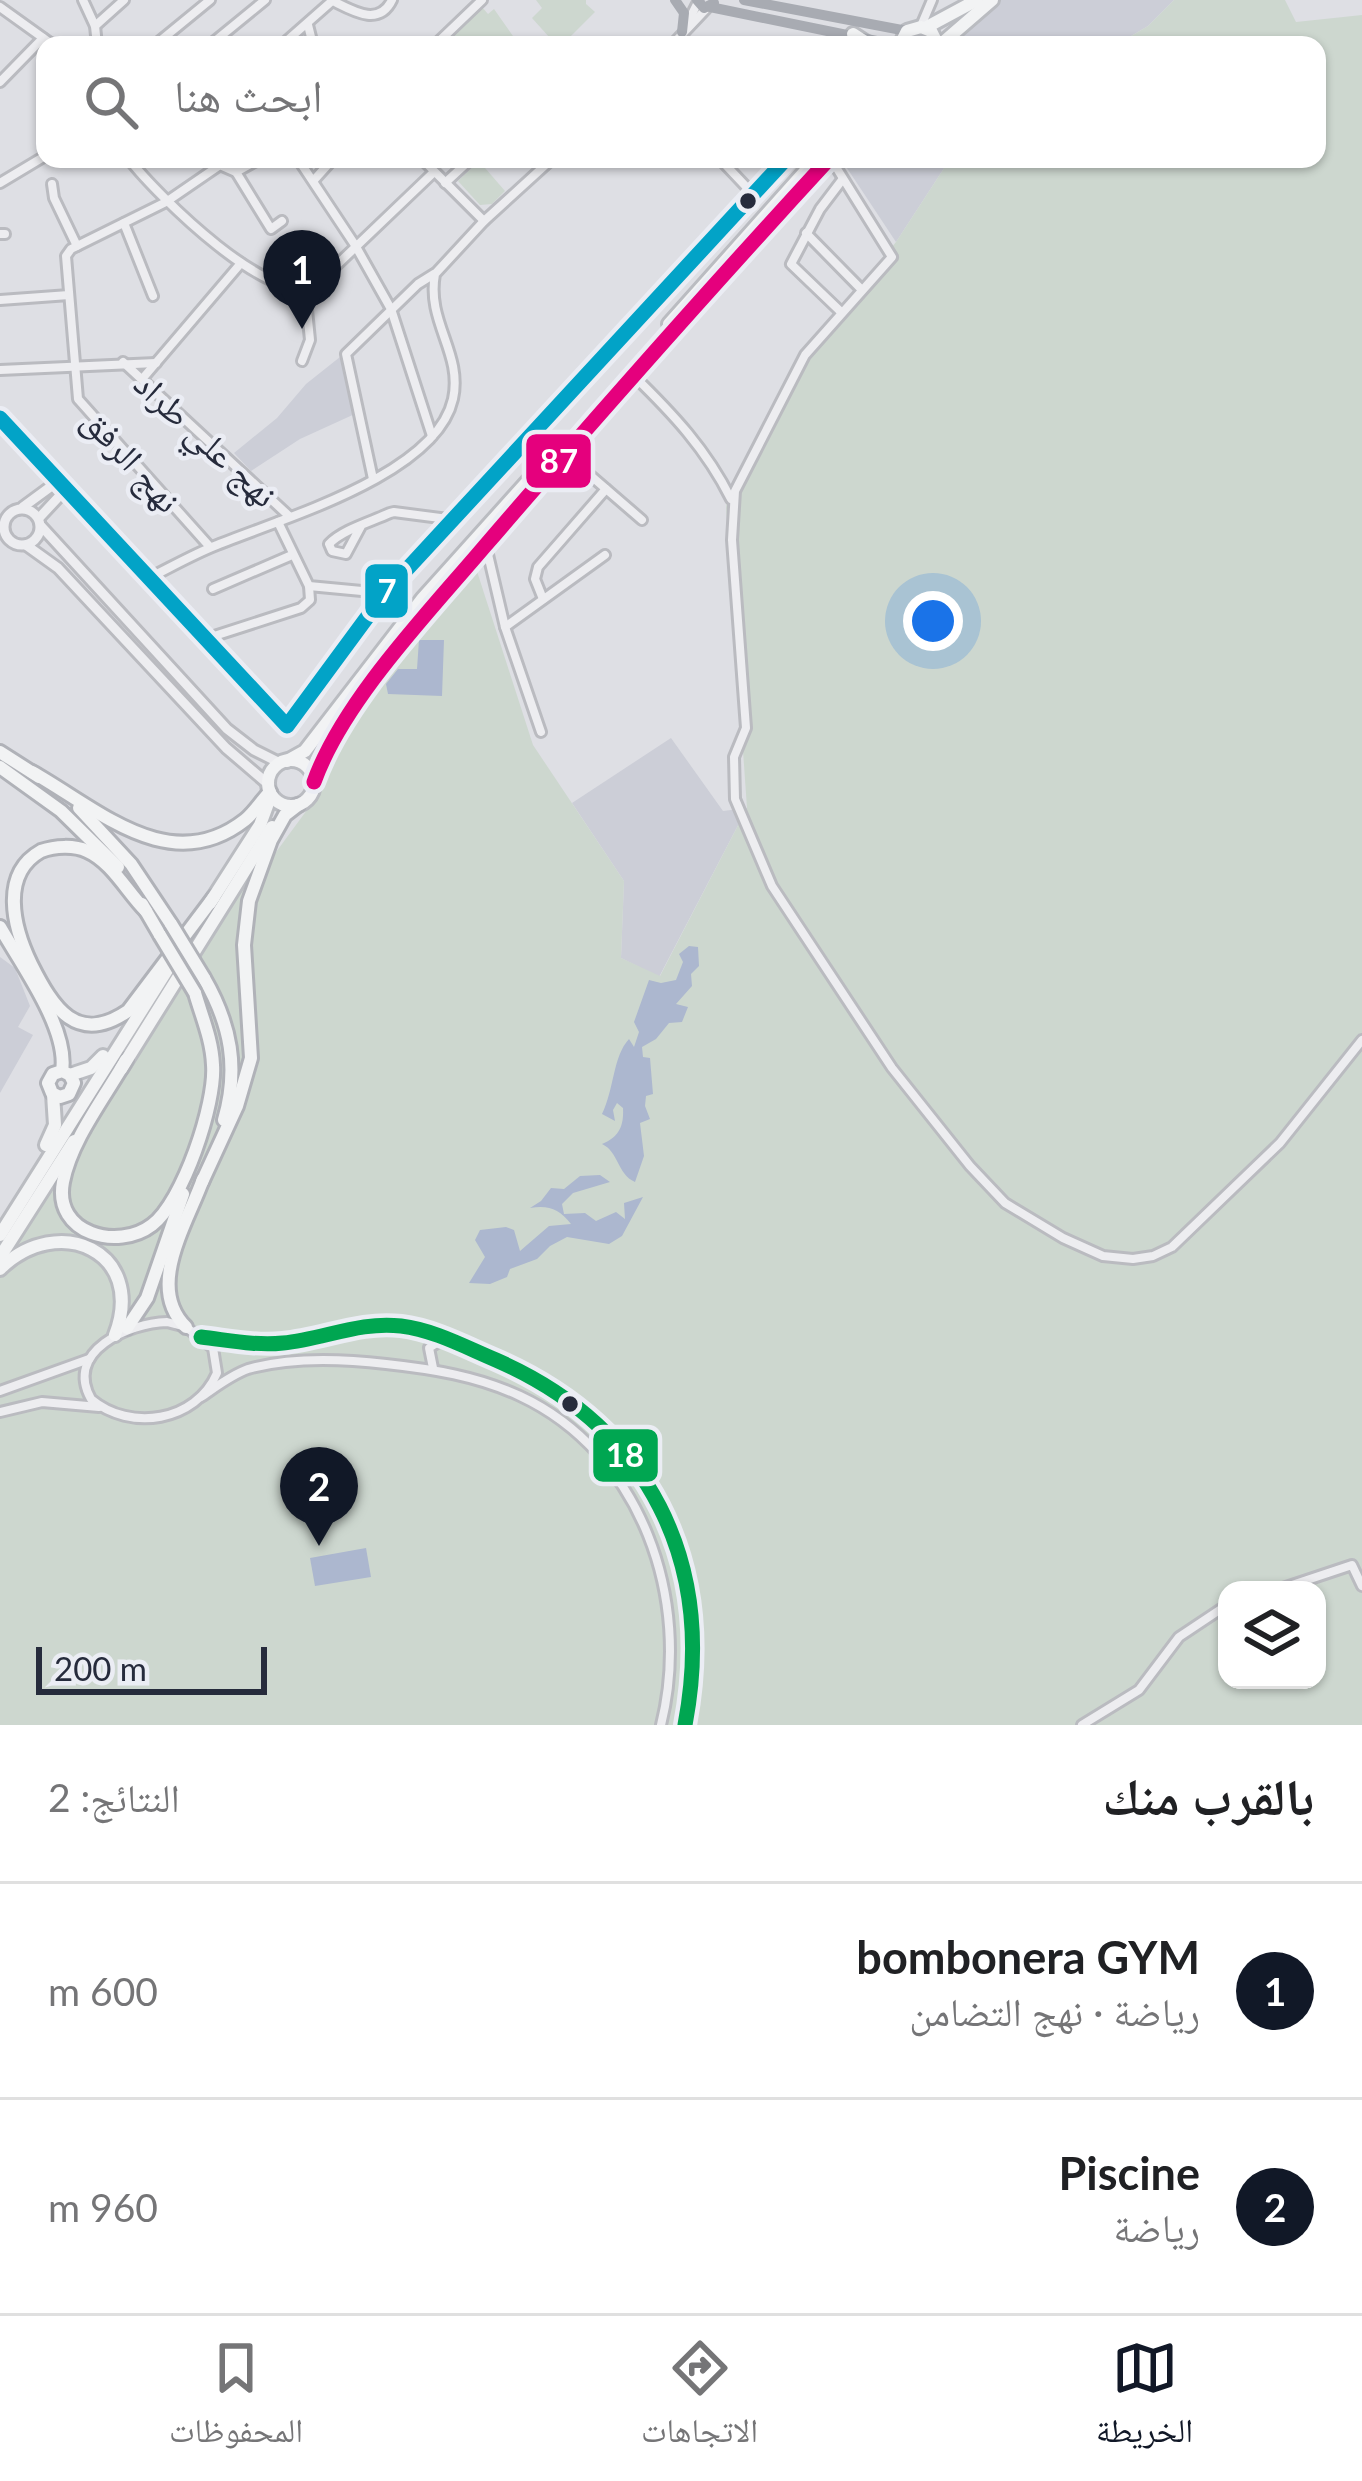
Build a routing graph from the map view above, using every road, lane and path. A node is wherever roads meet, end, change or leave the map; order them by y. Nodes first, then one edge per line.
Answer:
1 (83, 0) edge
2 (124, 0) edge
3 (210, 0) edge
4 (265, 0) edge
5 (333, 0) edge
6 (392, 0) edge
7 (482, 0) edge
8 (744, 0) edge
9 (977, 0) edge
10 (992, 0) edge
11 (934, 1) edge
12 (698, 2) edge
13 (0, 8) edge
14 (308, 24) junction
15 (95, 26) junction
16 (683, 31) junction
17 (854, 34) junction
18 (910, 35) edge
19 (40, 36) edge
20 (96, 36) edge
21 (166, 36) edge
22 (221, 36) edge
23 (293, 36) edge
24 (311, 36) edge
25 (444, 36) edge
26 (679, 36) edge
27 (857, 36) edge
28 (950, 36) edge
29 (36, 45) edge
30 (0, 82) edge
31 (36, 161) edge
32 (137, 168) edge
33 (215, 168) edge
34 (224, 168) edge
35 (243, 168) edge
36 (305, 168) edge
37 (325, 168) edge
38 (430, 168) edge
39 (461, 168) edge
40 (540, 168) edge
41 (728, 168) edge
42 (777, 168) edge
43 (808, 168) edge
44 (822, 168) edge
45 (835, 168) edge
46 (236, 172) junction
47 (434, 172) junction
48 (842, 179) junction
49 (314, 181) junction
50 (0, 183) edge
51 (445, 183) junction
52 (52, 184) dead end
53 (752, 194) junction
54 (166, 202) junction
55 (282, 221) dead end
56 (484, 221) junction
57 (124, 223) junction
58 (806, 233) junction
59 (355, 245) junction
60 (77, 246) junction
61 (241, 262) junction
62 (435, 274) junction
63 (861, 289) junction
64 (305, 290) junction
65 (69, 295) junction
66 (153, 296) dead end
67 (0, 300) edge
68 (391, 309) junction
69 (840, 311) junction
70 (302, 361) dead end
71 (123, 362) junction
72 (156, 363) junction
73 (75, 364) junction
74 (0, 370) edge
75 (632, 374) junction
76 (143, 378) junction
77 (0, 418) edge
78 (433, 437) junction
79 (18, 439) junction
80 (0, 440) edge
81 (577, 463) dead end
82 (373, 479) junction
83 (61, 486) junction
84 (606, 489) junction
85 (732, 501) junction
86 (10, 511) edge
87 (289, 516) junction
88 (450, 520) junction
89 (642, 520) dead end
90 (278, 521) junction
91 (40, 522) junction
92 (361, 526) dead end
93 (3, 533) edge
94 (26, 545) junction
95 (486, 545) junction
96 (210, 548) junction
97 (292, 555) junction
98 (605, 555) dead end
99 (151, 577) junction
100 (309, 586) junction
101 (213, 589) dead end
102 (385, 593) junction
103 (543, 599) junction
104 (505, 627) junction
105 (206, 639) junction
106 (542, 732) dead end
107 (0, 752) edge
108 (283, 762) junction
109 (0, 767) edge
110 (32, 772) junction
111 (314, 782) junction
112 (270, 790) junction
113 (294, 806) junction
114 (214, 897) junction
115 (146, 911) junction
116 (0, 927) edge
117 (195, 993) junction
118 (1362, 1040) edge
119 (118, 1044) junction
120 (126, 1060) junction
121 (66, 1073) junction
122 (202, 1182) junction
123 (18, 1207) junction
124 (0, 1235) edge
125 (0, 1256) edge
126 (0, 1269) edge
127 (186, 1327) junction
128 (121, 1332) junction
129 (201, 1337) junction
130 (445, 1338) junction
131 (90, 1358) junction
132 (434, 1369) junction
133 (0, 1391) edge
134 (201, 1397) junction
135 (100, 1408) junction
136 (0, 1412) edge
137 (1303, 1581) edge
138 (1362, 1586) edge
139 (1218, 1611) edge
140 (661, 1725) edge
141 (685, 1725) edge
142 (1082, 1725) edge

1 - 15 street
2 - 15 street
3 - 21 street
4 - 22 street
5 - 6 street
5 - 14 street
7 - 25 street
8 - 18 main road
9 - 18 main road
10 - 28 main road
11 - 18 street
12 - 16 street
12 - 16 main road
12 - 17 main road
13 - 19 street
14 - 23 street
14 - 24 street
15 - 20 street
16 - 26 street
17 - 18 main road
17 - 27 main road
29 - 30 street
31 - 50 street
32 - 54 street
33 - 54 street
34 - 46 street
35 - 46 street
36 - 49 street
37 - 49 street
38 - 47 street
39 - 51 street
40 - 56 street
41 - 53 street
42 - 53 street
43 - 108 main road
44 - 75 main road
45 - 48 street
46 - 55 street
47 - 51 street
47 - 59 street
48 - 58 street
48 - 63 street
49 - 59 street
51 - 56 street
52 - 60 street
53 - 88 street
54 - 57 street
54 - 61 street
56 - 62 street
57 - 60 street
57 - 66 street
58 - 63 street
58 - 69 street
59 - 64 street
59 - 68 street
60 - 65 street, نهج الرفق
61 - 64 street
61 - 72 street
62 - 68 street
62 - 78 street
63 - 69 street
64 - 70 street
65 - 67 street
65 - 73 street, نهج الرفق
68 - 78 street
68 - 82 street
69 - 85 street
71 - 72 street
71 - 73 street
71 - 76 street, نهج علي طراد
72 - 76 street
73 - 74 street
73 - 96 street, نهج الرفق
75 - 85 street
75 - 95 main road
76 - 87 street, نهج علي طراد
77 - 79 street
78 - 82 street
79 - 80 street
79 - 83 street
81 - 84 street
82 - 87 street
83 - 86 street
83 - 91 street
83 - 99 street
84 - 89 street
84 - 103 street
85 - 118 street
86 - 91 street
86 - 93 street
87 - 90 street
88 - 92 street
88 - 102 street
90 - 96 street
90 - 97 street
91 - 94 street
91 - 108 street
93 - 94 street
94 - 112 street
95 - 104 street
95 - 111 main road
96 - 99 street
97 - 100 street
97 - 101 street
98 - 103 street
99 - 105 street
100 - 102 street
100 - 105 street
102 - 105 street
103 - 104 street
104 - 106 street
107 - 110 main road
108 - 111 main road
108 - 112 main road
109 - 115 main road
110 - 112 main road
110 - 122 main road, bridge
111 - 113 main road
112 - 113 main road
112 - 114 main road
113 - 120 main road
113 - 122 main road
114 - 115 main road
114 - 119 main road
115 - 117 main road, bridge
116 - 121 main road
117 - 120 main road
117 - 128 main road
119 - 121 main road
119 - 123 main road
120 - 125 main road
121 - 123 main road
122 - 127 main road
123 - 124 main road
126 - 128 main road
127 - 128 street
127 - 129 street
128 - 131 street
129 - 130 street
129 - 134 street
130 - 132 street
130 - 141 street
131 - 133 street
131 - 135 street
132 - 134 street
132 - 140 street
134 - 135 street
135 - 136 street
137 - 138 street
139 - 142 street

